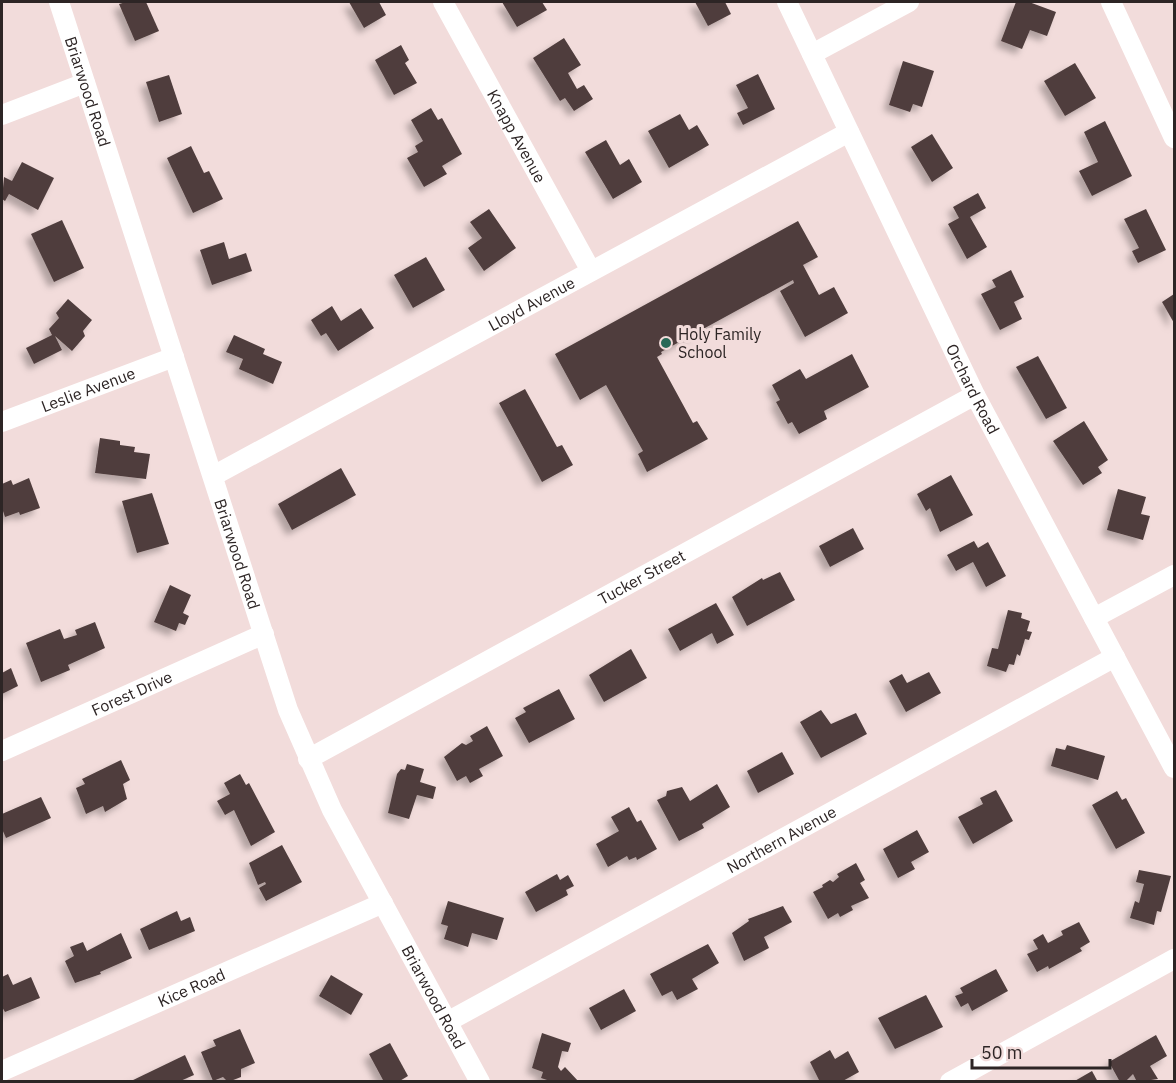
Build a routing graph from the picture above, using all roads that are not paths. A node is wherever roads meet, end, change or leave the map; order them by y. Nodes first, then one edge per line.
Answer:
1 (59, 2) edge
2 (443, 2) edge
3 (788, 2) edge
4 (909, 2) edge
5 (1111, 2) edge
6 (812, 54) junction
7 (85, 83) junction
8 (2, 115) edge
9 (849, 132) junction
10 (1174, 138) edge
11 (591, 271) junction
12 (174, 357) junction
13 (975, 395) junction
14 (2, 422) edge
15 (213, 476) junction
16 (1174, 575) edge
17 (1095, 618) junction
18 (264, 634) junction
19 (1115, 657) junction
20 (2, 751) edge
21 (308, 759) junction
22 (1174, 768) edge
23 (382, 903) junction
24 (1174, 958) edge
25 (447, 1022) junction
26 (2, 1071) edge
27 (480, 1082) edge
28 (950, 1082) edge

1 - 7 street, Briarwood Road
2 - 11 street, Knapp Avenue
3 - 6 street, Orchard Road
4 - 6 street
5 - 10 street
6 - 9 street, Orchard Road
7 - 8 street
7 - 12 street, Briarwood Road
9 - 11 street, Lloyd Avenue
9 - 13 street, Orchard Road
11 - 15 street, Lloyd Avenue
12 - 14 street, Leslie Avenue
12 - 15 street, Briarwood Road
13 - 17 street, Orchard Road
13 - 21 street, Tucker Street
15 - 18 street, Briarwood Road
16 - 17 street
17 - 19 street, Orchard Road
18 - 20 street, Forest Drive
18 - 21 street, Briarwood Road
19 - 22 street, Orchard Road
19 - 25 street, Northern Avenue
21 - 23 street, Briarwood Road
23 - 25 street, Briarwood Road
23 - 26 street, Kice Road
24 - 28 street
25 - 27 street, Briarwood Road

